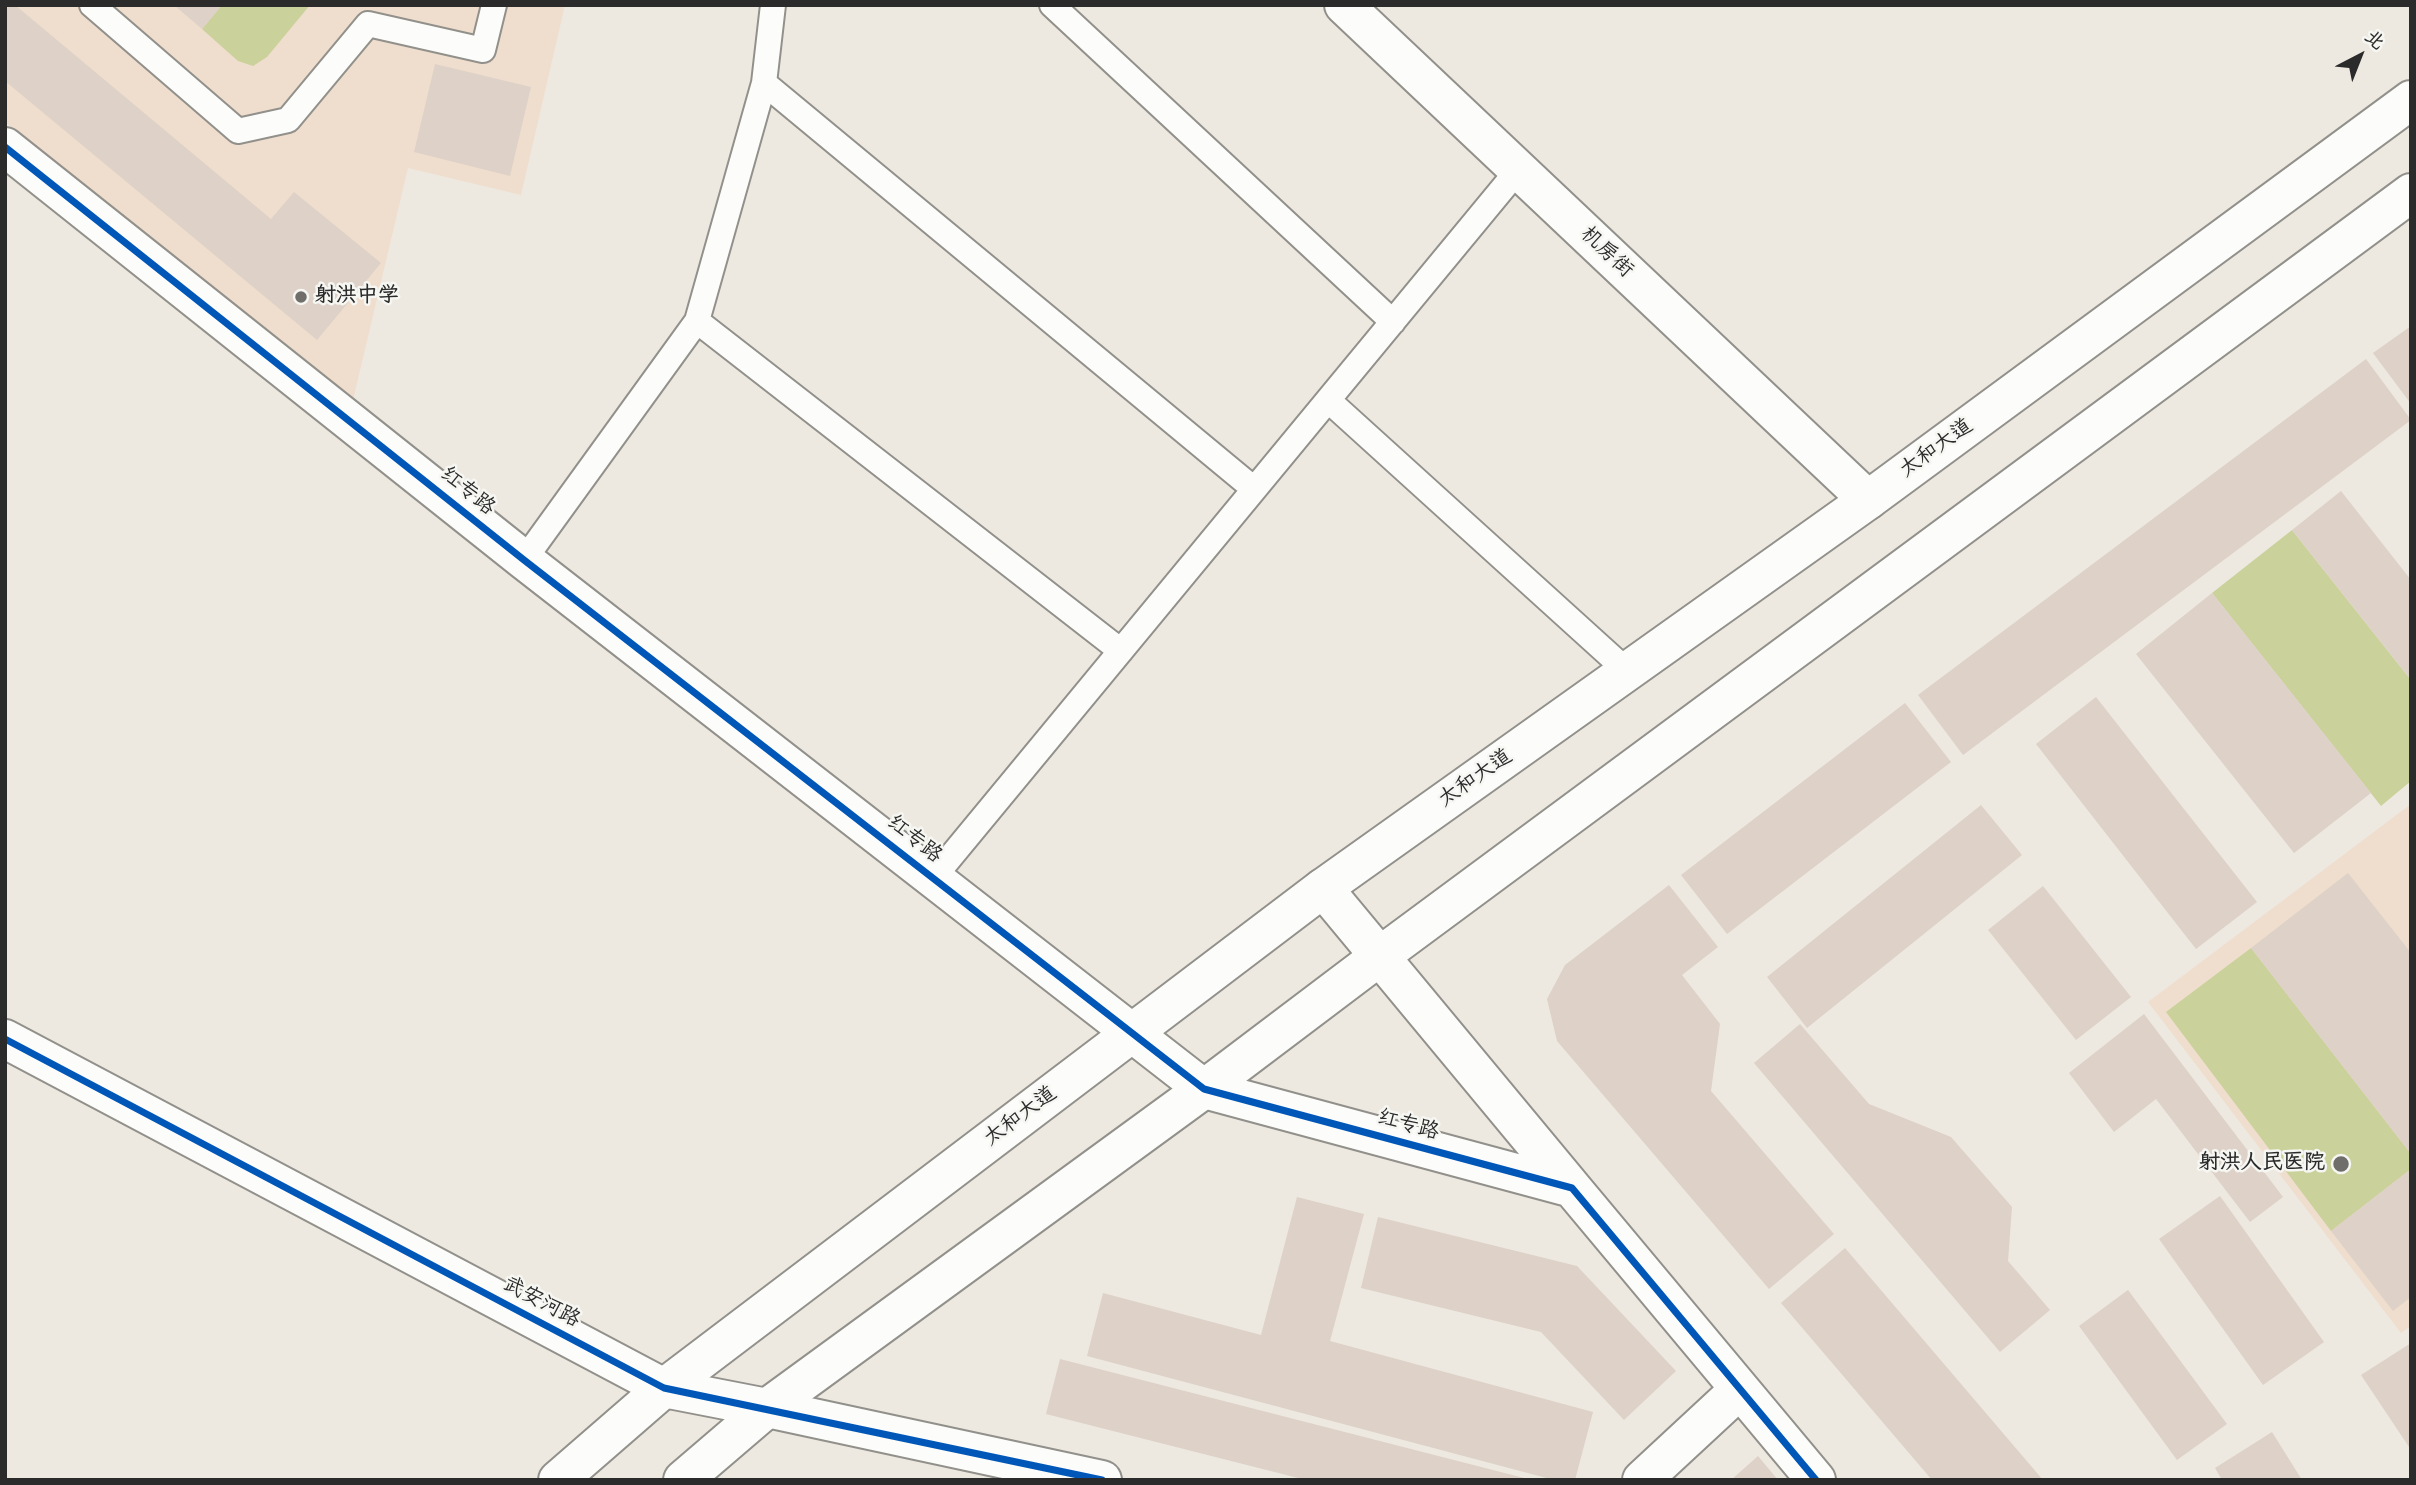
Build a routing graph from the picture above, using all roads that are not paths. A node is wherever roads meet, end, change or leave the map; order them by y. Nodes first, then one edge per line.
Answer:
1 (92, 5) edge
2 (494, 5) edge
3 (774, 5) edge
4 (1052, 5) edge
5 (1344, 5) edge
6 (764, 83) junction
7 (2411, 100) edge
8 (5, 147) edge
9 (1518, 170) junction
10 (2411, 193) edge
11 (697, 321) junction
12 (1393, 322) junction
13 (1328, 400) junction
14 (1254, 489) junction
15 (1868, 500) junction
16 (524, 560) junction
17 (1121, 651) junction
18 (1627, 671) junction
19 (934, 877) junction
20 (1323, 888) junction
21 (1380, 956) junction
22 (1133, 1032) junction
23 (5, 1040) edge
24 (1204, 1089) junction
25 (1572, 1188) junction
26 (664, 1388) junction
27 (1739, 1390) junction
28 (767, 1408) junction
29 (558, 1480) edge
30 (683, 1480) edge
31 (1102, 1480) edge
32 (1642, 1480) edge
33 (1816, 1480) edge

1 - 2 lane
3 - 6 lane
4 - 12 lane
5 - 9 street, 机房街
6 - 11 lane
6 - 14 lane
7 - 15 street, 太和大道
8 - 16 street, 红专路
9 - 12 lane
9 - 15 street, 机房街
10 - 21 street
11 - 16 lane
11 - 17 lane
12 - 13 lane
13 - 14 lane
13 - 18 lane
14 - 17 lane
15 - 18 street, 太和大道
16 - 19 street, 红专路
17 - 19 lane
18 - 20 street, 太和大道
19 - 22 street, 红专路
20 - 21 street
20 - 22 street, 太和大道
21 - 24 street
21 - 25 street
22 - 24 street, 红专路
22 - 26 street, 太和大道
23 - 26 street, 武安河路
24 - 25 street, 红专路
24 - 28 street
25 - 27 street
26 - 28 street, 武安河路
26 - 29 street, 太和大道
27 - 32 street
27 - 33 street
28 - 30 street
28 - 31 street, 武安河路

